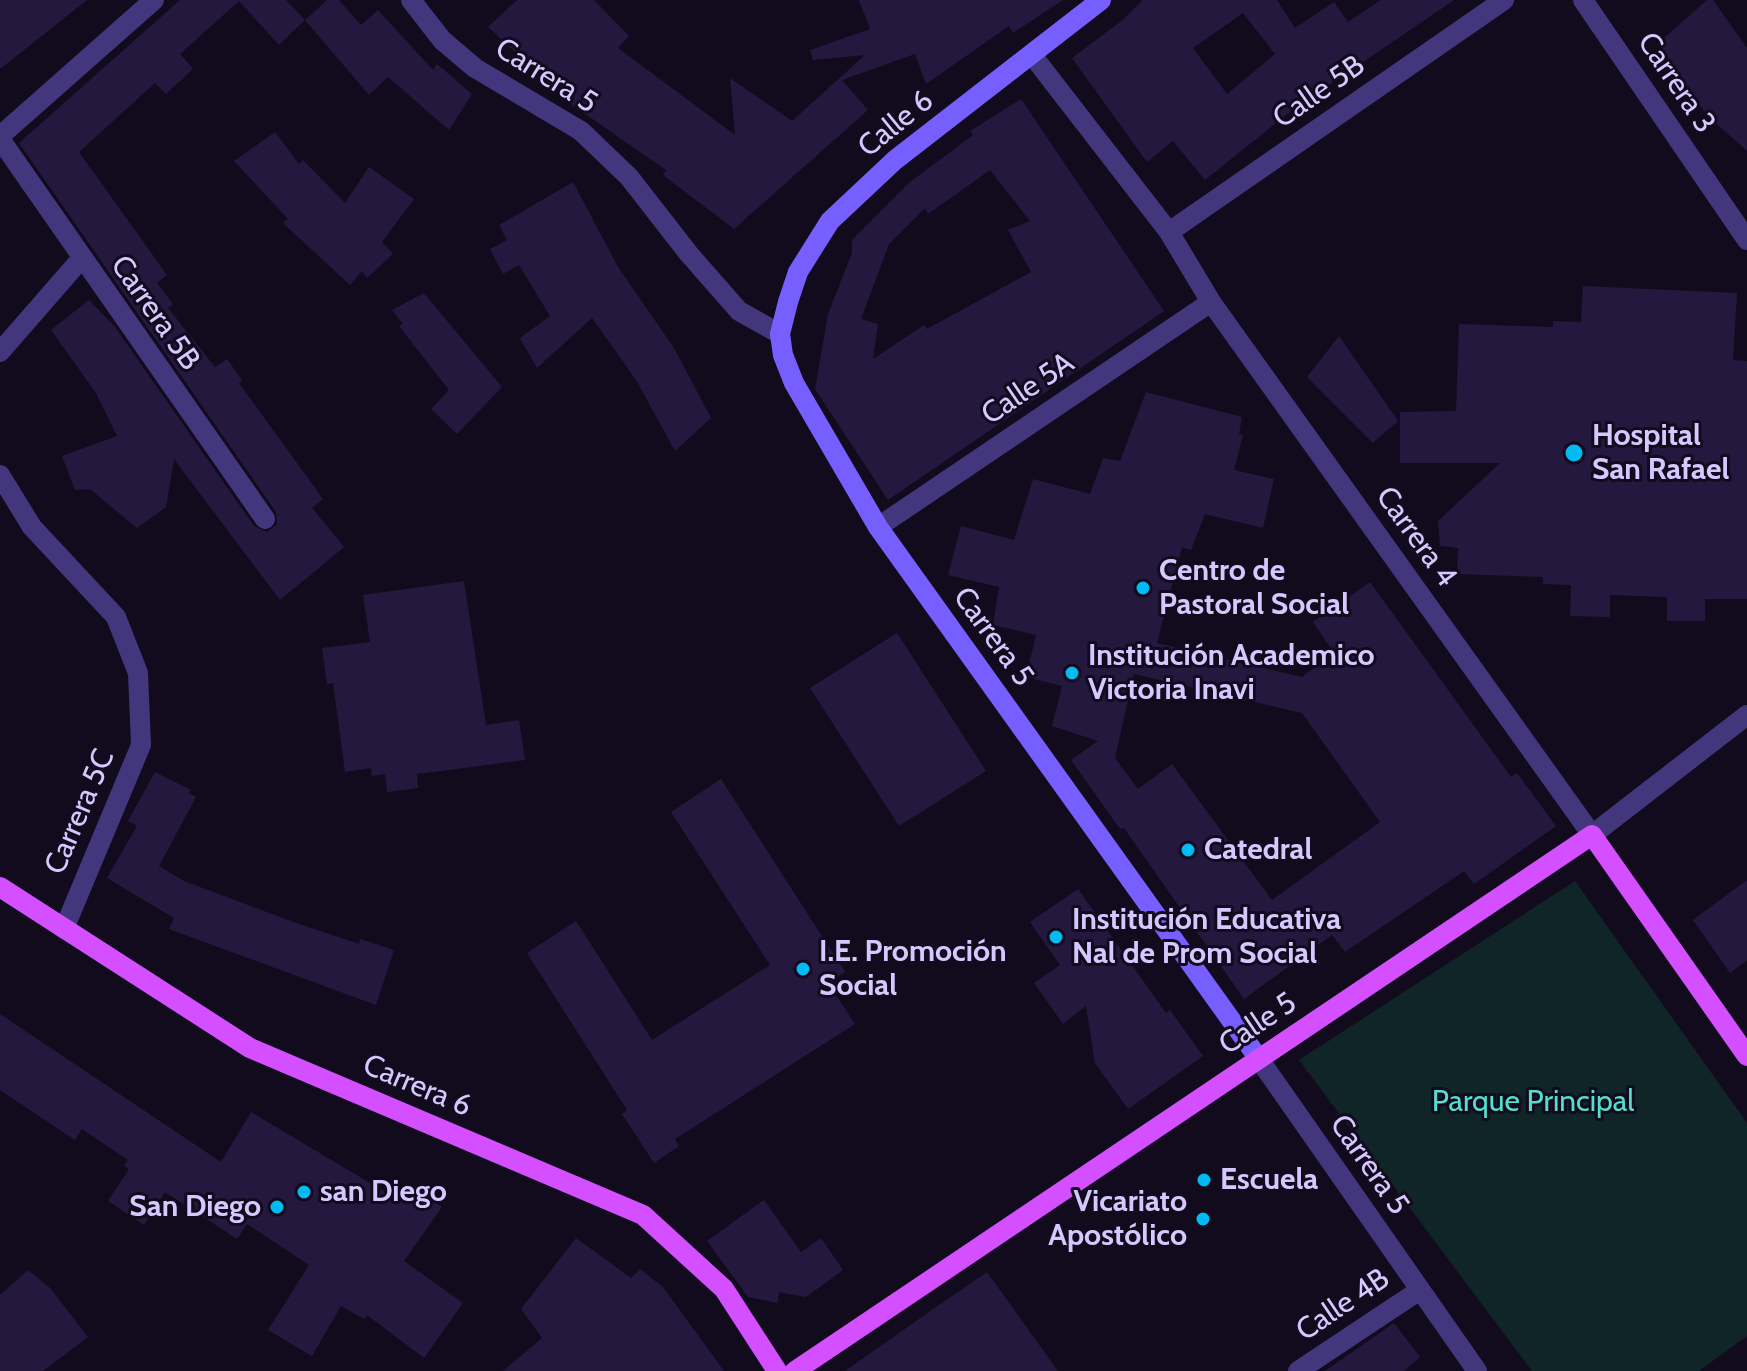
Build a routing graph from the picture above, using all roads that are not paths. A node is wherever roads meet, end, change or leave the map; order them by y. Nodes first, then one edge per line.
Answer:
1 (154, 0) edge
2 (411, 0) edge
3 (1101, 0) edge
4 (1504, 0) edge
5 (1583, 0) edge
6 (1032, 55) junction
7 (0, 137) edge
8 (1169, 232) junction
9 (1747, 240) edge
10 (81, 259) junction
11 (1211, 302) junction
12 (780, 334) junction
13 (0, 352) edge
14 (0, 475) edge
15 (265, 519) dead end
16 (878, 527) junction
17 (1747, 715) edge
18 (1592, 835) junction
19 (0, 887) edge
20 (64, 929) junction
21 (1747, 1056) edge
22 (1259, 1059) junction
23 (1420, 1290) junction
24 (777, 1371) edge
25 (795, 1371) edge
26 (1298, 1371) edge
27 (1477, 1371) edge

1 - 7 street
2 - 12 street, Carrera 5
3 - 6 main road, Calle 6
4 - 8 street, Calle 5B
5 - 9 street, Carrera 3
6 - 8 street, Carrera 4
6 - 12 main road, Calle 6
7 - 10 street, Carrera 5B
8 - 11 street, Carrera 4
10 - 13 street
10 - 15 street, Carrera 5B
11 - 16 street, Calle 5A
11 - 18 street, Carrera 4
12 - 16 main road, Carrera 5
14 - 20 street, Carrera 5C
16 - 22 main road, Carrera 5
17 - 18 street, Calle 5
18 - 21 main road, Carrera 4
18 - 22 main road, Calle 5
19 - 20 main road, Carrera 6
20 - 24 main road, Carrera 6
22 - 23 street, Carrera 5
22 - 25 main road, Calle 5
23 - 26 street, Calle 4B
23 - 27 street, Carrera 5

